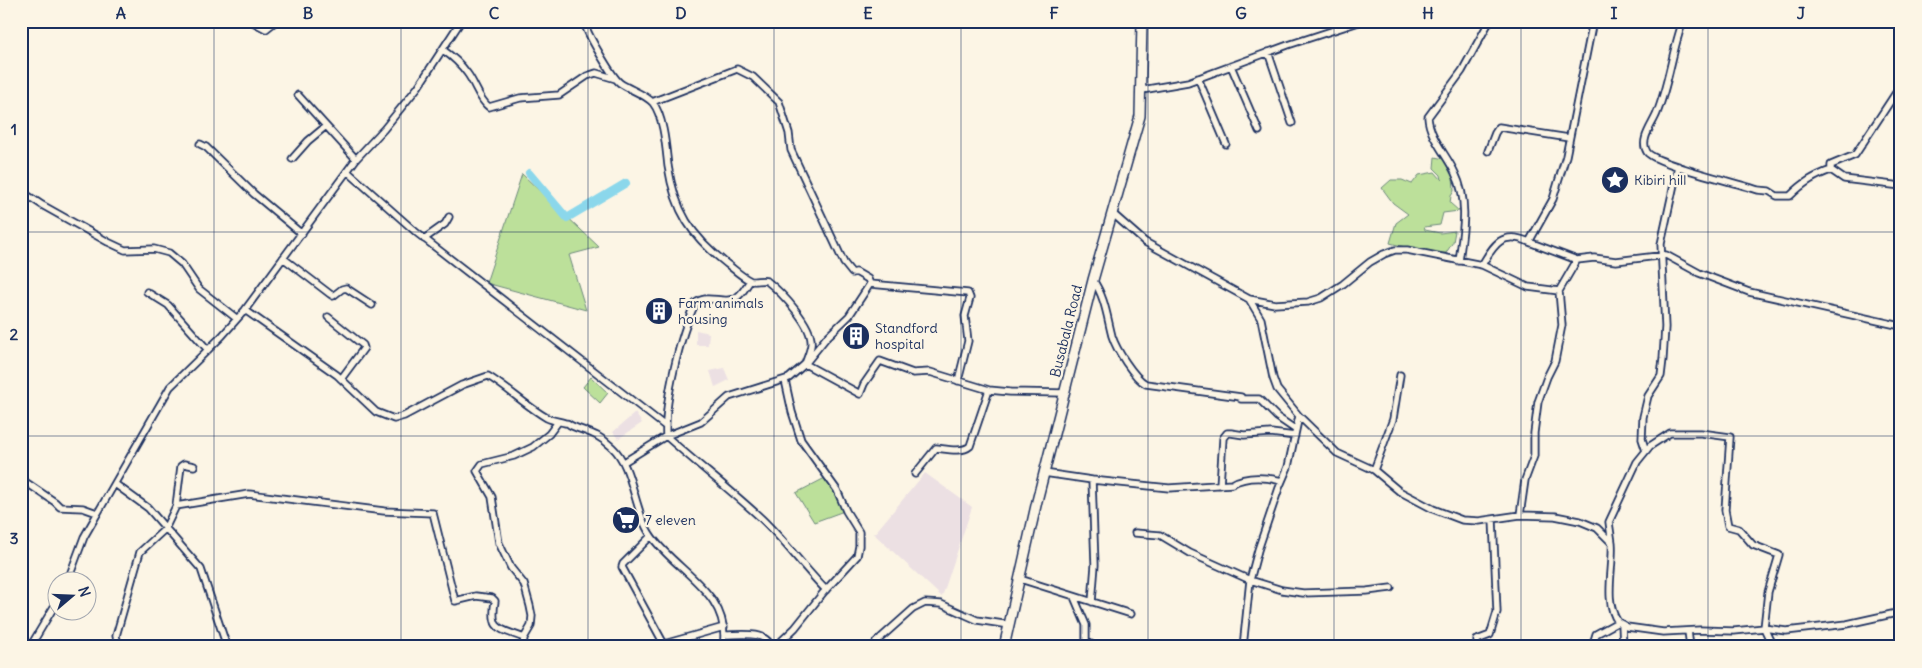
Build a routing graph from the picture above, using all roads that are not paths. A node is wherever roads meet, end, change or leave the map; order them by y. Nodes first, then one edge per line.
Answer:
1 (251, 21) edge
2 (276, 21) edge
3 (462, 21) edge
4 (584, 21) edge
5 (1142, 21) edge
6 (1362, 21) edge
7 (1593, 21) edge
8 (1683, 21) edge
9 (1488, 22) edge
10 (443, 50) junction
11 (1268, 52) junction
12 (1231, 66) junction
13 (1198, 78) junction
14 (616, 79) junction
15 (1901, 85) edge
16 (1142, 90) junction
17 (298, 95) dead end
18 (652, 102) junction
19 (1292, 123) dead end
20 (326, 126) junction
21 (1259, 131) dead end
22 (1569, 138) junction
23 (200, 144) dead end
24 (1226, 144) dead end
25 (1488, 151) dead end
26 (292, 159) dead end
27 (356, 159) junction
28 (1678, 166) junction
29 (1831, 170) junction
30 (348, 171) junction
31 (1901, 186) edge
32 (21, 191) edge
33 (1112, 213) junction
34 (449, 217) dead end
35 (302, 234) junction
36 (424, 239) junction
37 (1530, 242) junction
38 (1661, 254) junction
39 (283, 258) junction
40 (1576, 260) junction
41 (1459, 261) junction
42 (1482, 265) junction
43 (1093, 280) junction
44 (750, 281) junction
45 (870, 284) junction
46 (1559, 290) junction
47 (148, 292) dead end
48 (1249, 299) junction
49 (372, 305) dead end
50 (245, 310) junction
51 (328, 317) dead end
52 (236, 318) junction
53 (1901, 326) edge
54 (208, 350) junction
55 (805, 364) junction
56 (1400, 375) dead end
57 (341, 379) junction
58 (785, 380) junction
59 (958, 381) junction
60 (989, 390) junction
61 (1065, 393) junction
62 (1299, 416) junction
63 (558, 422) junction
64 (665, 426) junction
65 (1295, 433) junction
66 (666, 436) junction
67 (1646, 451) junction
68 (624, 462) junction
69 (194, 466) dead end
70 (1374, 470) junction
71 (1044, 473) junction
72 (915, 474) dead end
73 (21, 479) edge
74 (1092, 480) junction
75 (1282, 481) junction
76 (115, 484) junction
77 (1220, 485) junction
78 (176, 506) junction
79 (98, 513) junction
80 (1520, 515) junction
81 (1493, 519) junction
82 (1609, 522) junction
83 (1597, 528) junction
84 (165, 529) junction
85 (1135, 533) dead end
86 (651, 536) junction
87 (1612, 543) junction
88 (72, 570) edge
89 (1020, 579) junction
90 (1250, 580) junction
91 (1391, 588) dead end
92 (826, 590) junction
93 (1074, 596) junction
94 (1092, 602) junction
95 (1901, 612) edge
96 (1131, 614) dead end
97 (48, 617) edge
98 (1620, 623) junction
99 (1010, 626) junction
100 (724, 627) junction
101 (1764, 628) junction
102 (1688, 631) junction
103 (725, 635) junction
104 (524, 638) junction
105 (876, 642) dead end
106 (664, 646) edge
107 (30, 647) edge
108 (119, 647) edge
109 (227, 647) edge
110 (522, 647) edge
111 (723, 647) edge
112 (773, 647) edge
113 (1004, 647) edge
114 (1096, 647) edge
115 (1243, 647) edge
116 (1477, 647) edge
117 (1592, 647) edge
118 (1622, 647) edge
119 (1690, 647) edge
120 (1773, 647) edge

1 - 2 street
3 - 10 street
4 - 14 street
5 - 16 street, Busabala Road
6 - 11 street
7 - 22 street
8 - 28 street
9 - 41 street
10 - 14 street
10 - 27 street
11 - 12 street
11 - 19 street
12 - 13 street
12 - 21 street
13 - 16 street
13 - 24 street
14 - 18 street
15 - 29 street
16 - 33 street, Busabala Road
17 - 20 street
18 - 44 street
18 - 45 street
20 - 26 street
20 - 27 street
22 - 25 street
22 - 37 street
23 - 35 street
27 - 30 street
28 - 29 street
28 - 38 street
29 - 31 street
30 - 35 street
30 - 36 street
32 - 52 street
33 - 43 street, Busabala Road
33 - 48 street
34 - 36 street
35 - 39 street
36 - 64 street
37 - 40 street
37 - 42 street
38 - 40 street
38 - 53 street
38 - 67 street
39 - 49 street
39 - 50 street
40 - 46 street
41 - 42 street
41 - 48 street
42 - 46 street
43 - 61 street, Busabala Road
43 - 65 street
44 - 55 street
44 - 64 street
45 - 55 street
45 - 59 street
46 - 80 street
47 - 54 street
48 - 62 street
50 - 52 street
50 - 57 street
51 - 57 street
52 - 54 street
54 - 76 street
55 - 58 street
55 - 59 street
56 - 70 street
57 - 63 street
58 - 66 street
58 - 92 street
59 - 60 street
60 - 61 street
60 - 72 street
61 - 71 street, Busabala Road
62 - 65 street
62 - 70 street
63 - 68 street
63 - 104 street
64 - 66 street
65 - 75 street
65 - 77 street
66 - 68 street
66 - 92 street
67 - 82 street
67 - 101 street
68 - 86 street
69 - 78 street
70 - 81 street
71 - 74 street
71 - 89 street, Busabala Road
73 - 79 street
74 - 77 street
74 - 94 street
75 - 77 street
75 - 90 street
76 - 79 street
76 - 84 street
78 - 84 street
78 - 104 street
79 - 88 street
80 - 81 street
80 - 83 street
81 - 116 street
82 - 83 street
82 - 87 street
83 - 87 street
84 - 108 street
84 - 109 street
85 - 90 street
86 - 100 street
86 - 106 street
87 - 98 street
89 - 93 street
89 - 99 street, Busabala Road
90 - 91 street
90 - 115 street
92 - 112 street
93 - 94 street
93 - 114 street
94 - 96 street
95 - 101 street
97 - 107 street
98 - 102 street
98 - 117 street
98 - 118 street
99 - 105 street
99 - 113 street, Busabala Road
100 - 103 street
100 - 106 street
101 - 102 street
101 - 120 street
102 - 119 street
103 - 111 street
103 - 112 street
104 - 110 street

